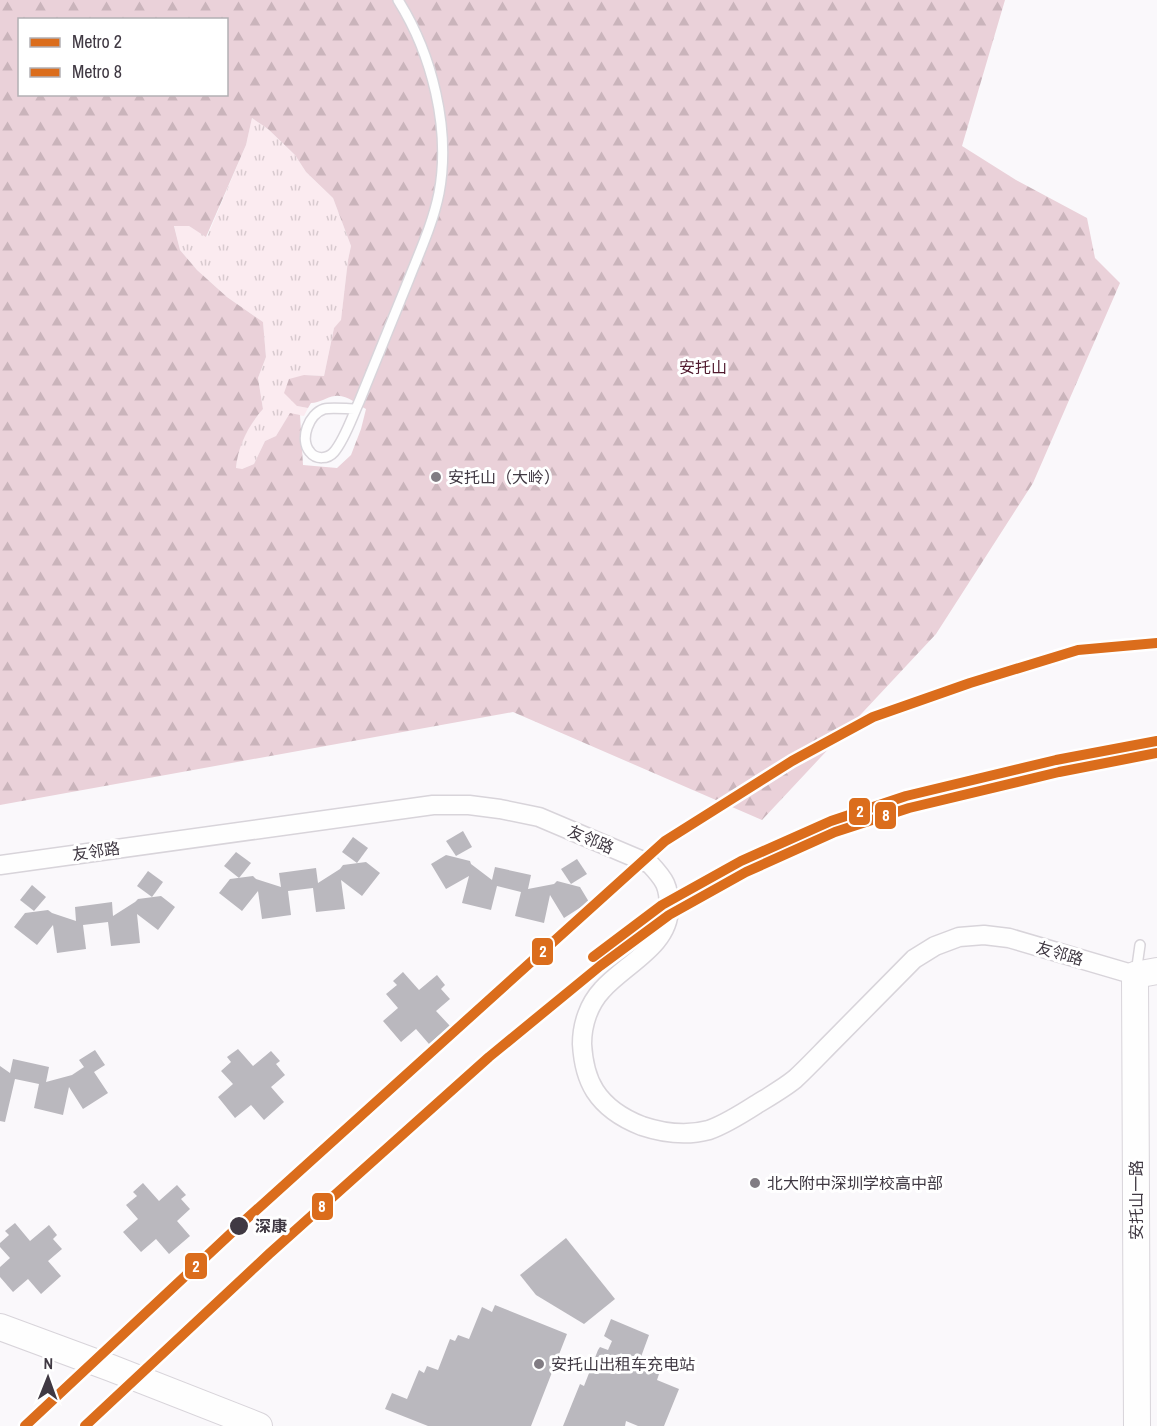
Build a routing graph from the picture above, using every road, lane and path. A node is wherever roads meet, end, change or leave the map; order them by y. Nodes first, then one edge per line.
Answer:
1 (398, 0) edge
2 (356, 409) junction
3 (0, 865) edge
4 (1140, 945) dead end
5 (1150, 975) edge
6 (0, 1327) edge
7 (259, 1426) edge
8 (1137, 1426) edge

1 - 2 lane
2 - 2 lane
3 - 5 street, 友邻路
4 - 5 lane
5 - 8 street, 安托山一路
6 - 7 street

